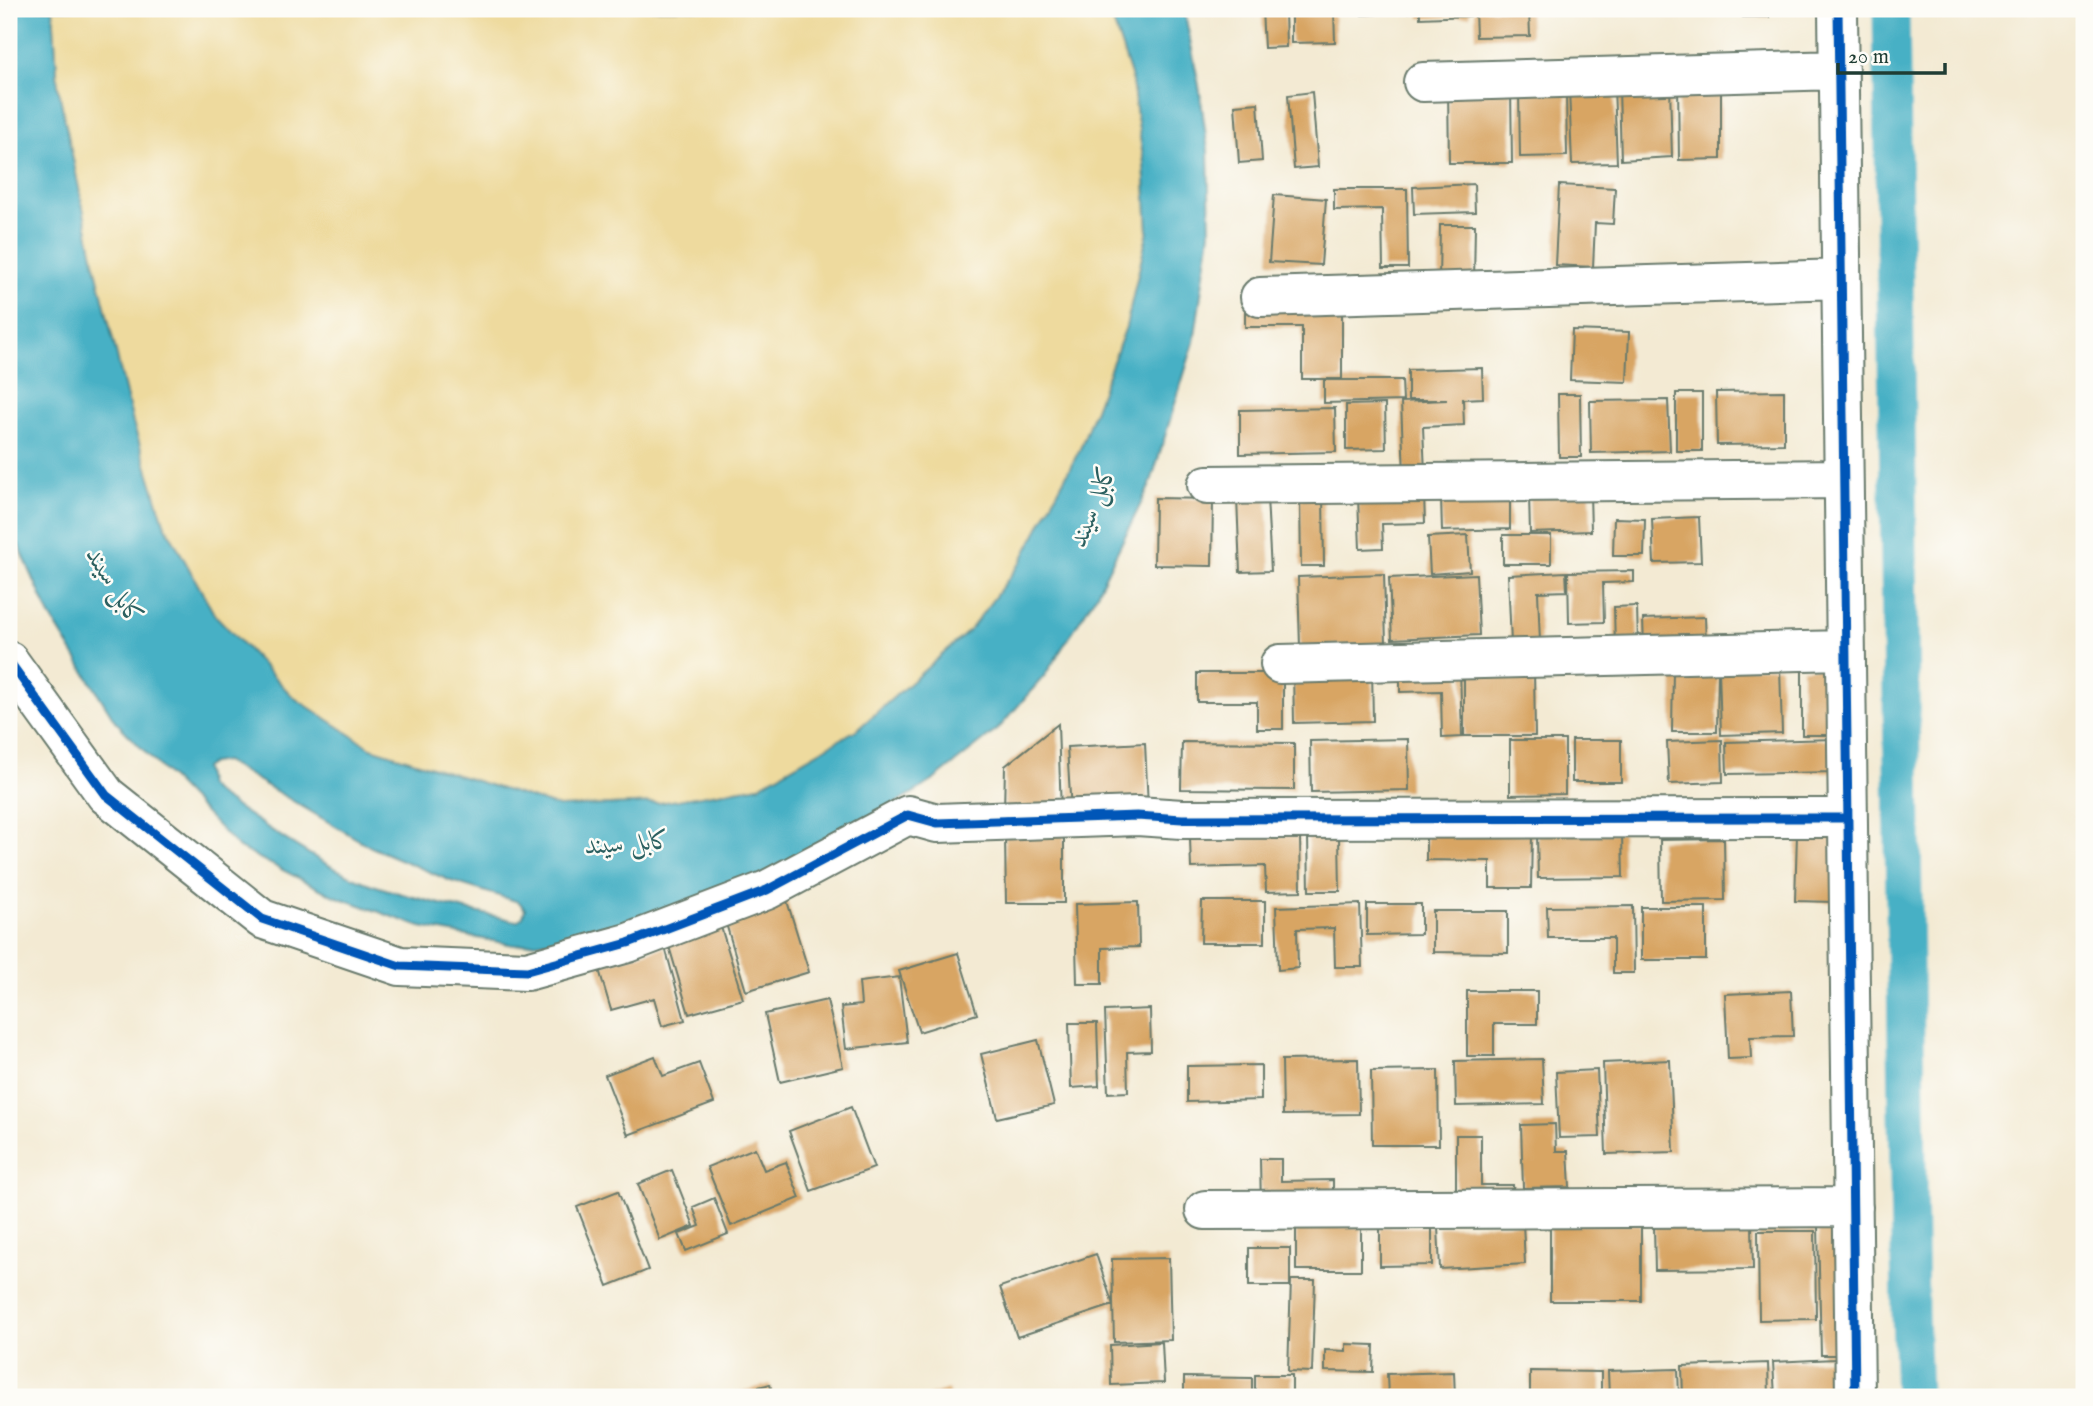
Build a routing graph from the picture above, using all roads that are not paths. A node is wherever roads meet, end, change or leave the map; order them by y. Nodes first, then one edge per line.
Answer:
1 (1838, 9) edge
2 (1839, 70) junction
3 (1423, 82) dead end
4 (1840, 279) junction
5 (1259, 297) dead end
6 (1843, 479) junction
7 (1207, 485) dead end
8 (1845, 650) junction
9 (9, 661) edge
10 (1280, 664) dead end
11 (1847, 818) junction
12 (1853, 1207) junction
13 (1205, 1210) dead end
14 (1855, 1397) edge

1 - 2 street
2 - 3 street
2 - 4 street
4 - 5 street
4 - 6 street
6 - 7 street
6 - 8 street
8 - 10 street
8 - 11 street
9 - 11 street
11 - 12 street
12 - 13 street
12 - 14 street

